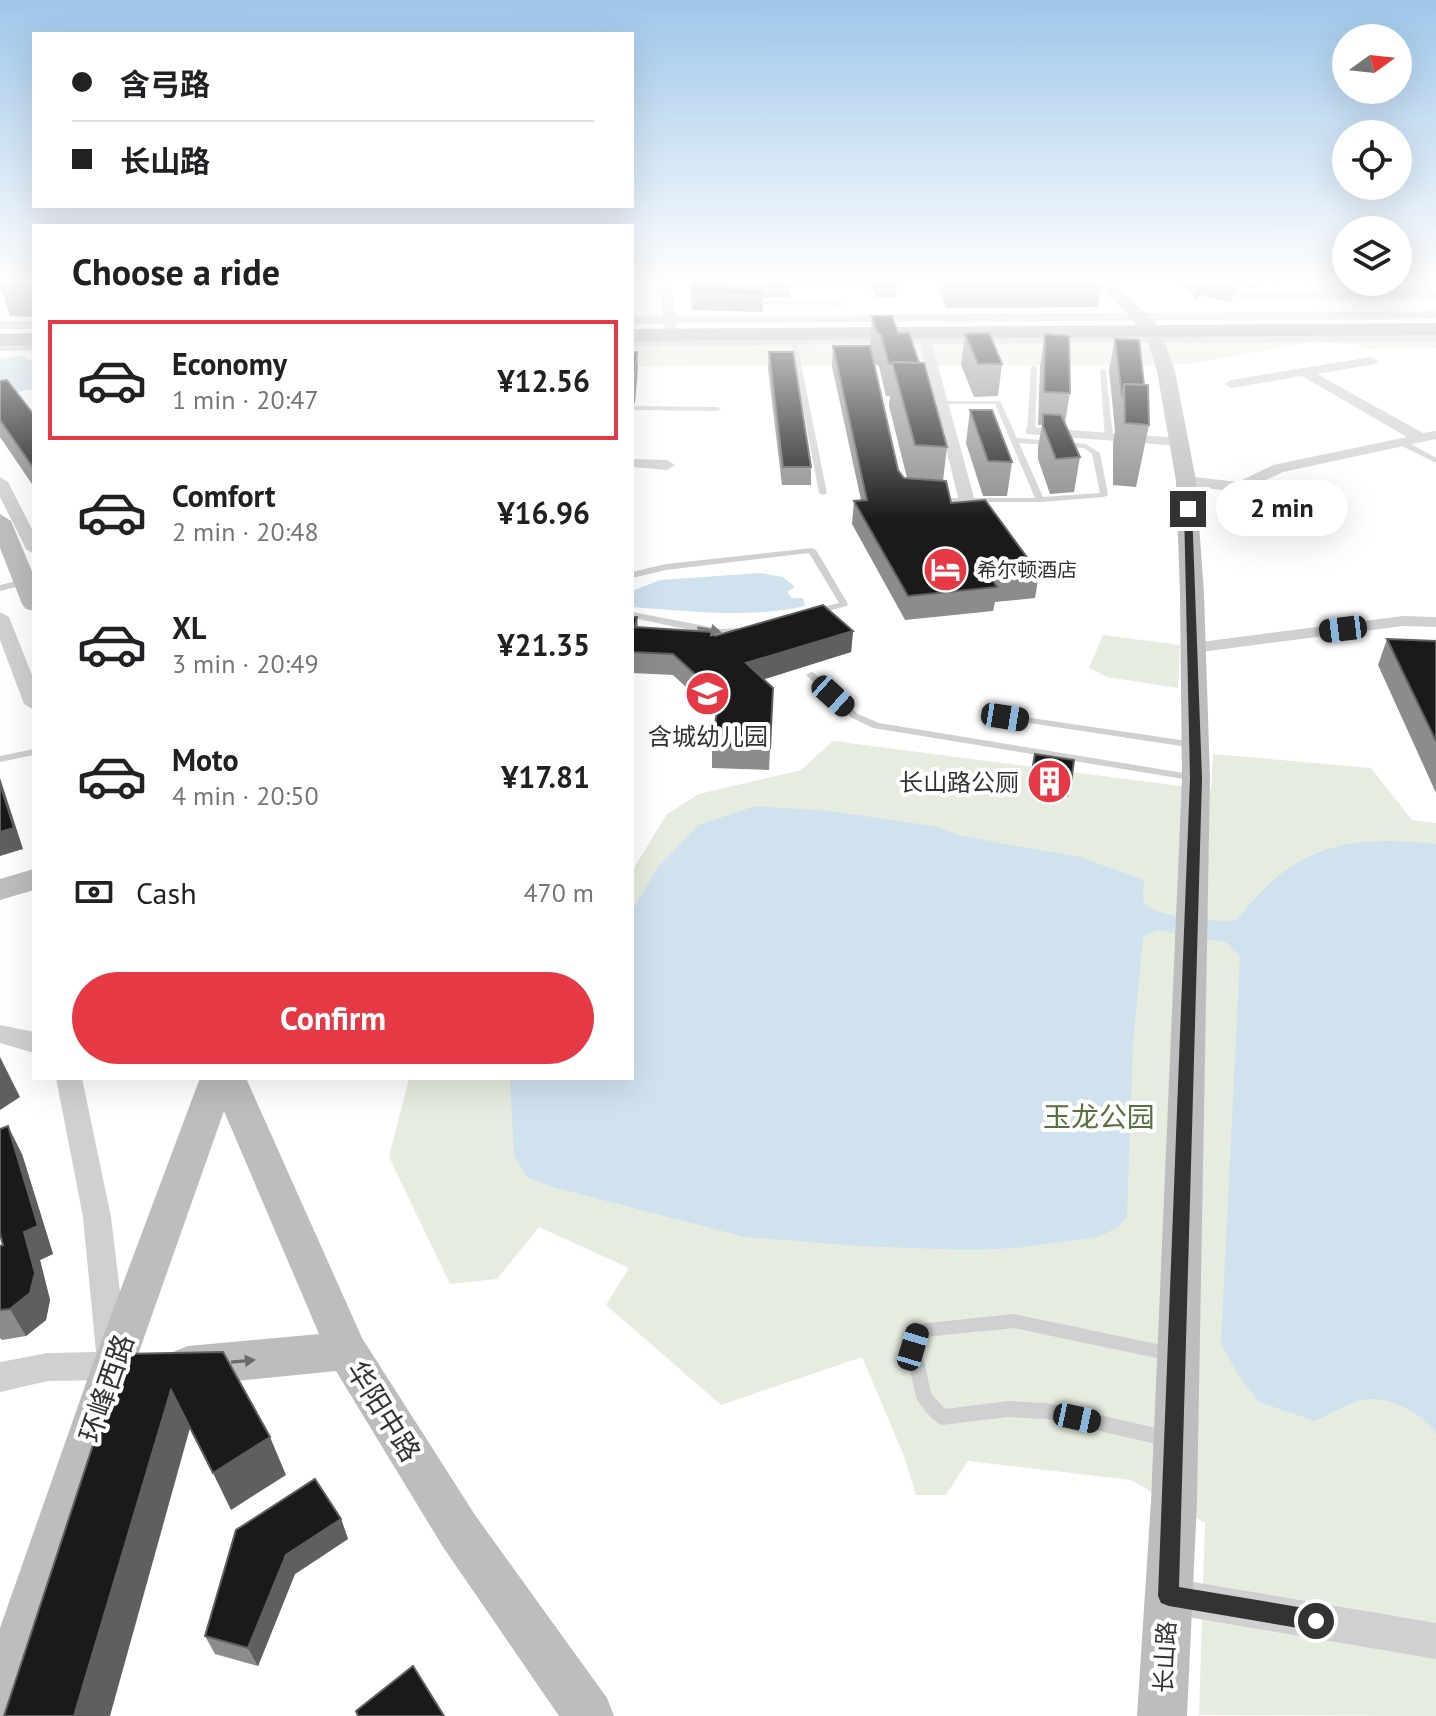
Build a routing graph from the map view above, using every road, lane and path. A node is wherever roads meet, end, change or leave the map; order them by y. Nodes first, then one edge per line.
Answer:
1 (797, 360) edge
2 (927, 360) edge
3 (1162, 360) edge
4 (1371, 361) dead end
5 (1034, 367) dead end
6 (1103, 371) dead end
7 (1304, 372) junction
8 (1231, 384) dead end
9 (1348, 397) junction
10 (933, 402) junction
11 (1316, 403) dead end
12 (634, 408) edge
13 (717, 409) dead end
14 (1031, 431) joint
15 (1436, 435) edge
16 (1109, 437) junction
17 (1420, 438) junction
18 (1015, 440) junction
19 (1179, 442) junction
20 (1401, 442) junction
21 (1436, 461) edge
22 (634, 463) edge
23 (667, 465) dead end
24 (1186, 481) junction
25 (0, 482) edge
26 (823, 493) dead end
27 (928, 500) edge
28 (1040, 500) junction
29 (967, 501) junction
30 (21, 531) edge
31 (634, 575) edge
32 (25, 582) junction
33 (0, 588) edge
34 (32, 599) edge
35 (1436, 606) edge
36 (634, 615) edge
37 (802, 615) edge
38 (0, 617) edge
39 (1403, 621) junction
40 (1436, 622) edge
41 (747, 630) edge
42 (1193, 648) junction
43 (811, 675) dead end
44 (32, 699) edge
45 (1005, 717) dead end
46 (1195, 746) junction
47 (32, 752) edge
48 (0, 759) edge
49 (1196, 778) junction
50 (32, 880) edge
51 (0, 890) edge
52 (0, 1034) edge
53 (32, 1042) edge
54 (69, 1080) edge
55 (217, 1080) edge
56 (229, 1080) edge
57 (347, 1351) junction
58 (1176, 1355) junction
59 (111, 1370) junction
60 (0, 1377) edge
61 (1168, 1438) dead end
62 (1169, 1596) junction
63 (1436, 1641) edge
64 (0, 1700) edge
65 (589, 1716) edge
66 (1162, 1716) edge

1 - 26 lane
2 - 10 street
3 - 19 street, 长山路
4 - 7 street
5 - 14 lane
6 - 16 lane
7 - 8 street
7 - 9 street
9 - 11 street
9 - 17 street
10 - 18 lane
10 - 29 street
12 - 13 lane
14 - 16 street
15 - 17 street
16 - 19 street
17 - 20 street
18 - 28 lane
18 - 28 lane
19 - 24 street, 长山路
20 - 21 lane
20 - 24 street
22 - 23 street
24 - 42 street, 长山路
25 - 30 street
27 - 29 lane
28 - 29 lane
30 - 32 street
31 - 37 lane
32 - 33 lane
32 - 34 street
35 - 39 street
36 -> 41 lane
38 - 44 street
39 - 40 street
39 - 42 street
42 - 46 street, 长山路
43 - 49 lane
45 - 46 lane
46 - 49 street, 长山路
47 - 48 lane
49 - 58 street, 长山路
50 - 51 street
52 - 53 street
54 - 59 street
55 - 59 street, 环峰西路
56 - 57 street, 华阳中路
59 -> 57 street
57 - 65 street, 华阳中路
58 - 61 lane
58 - 62 street, 长山路
59 - 60 street
59 - 64 street, 环峰西路
62 - 63 street
62 - 66 street, 长山路

